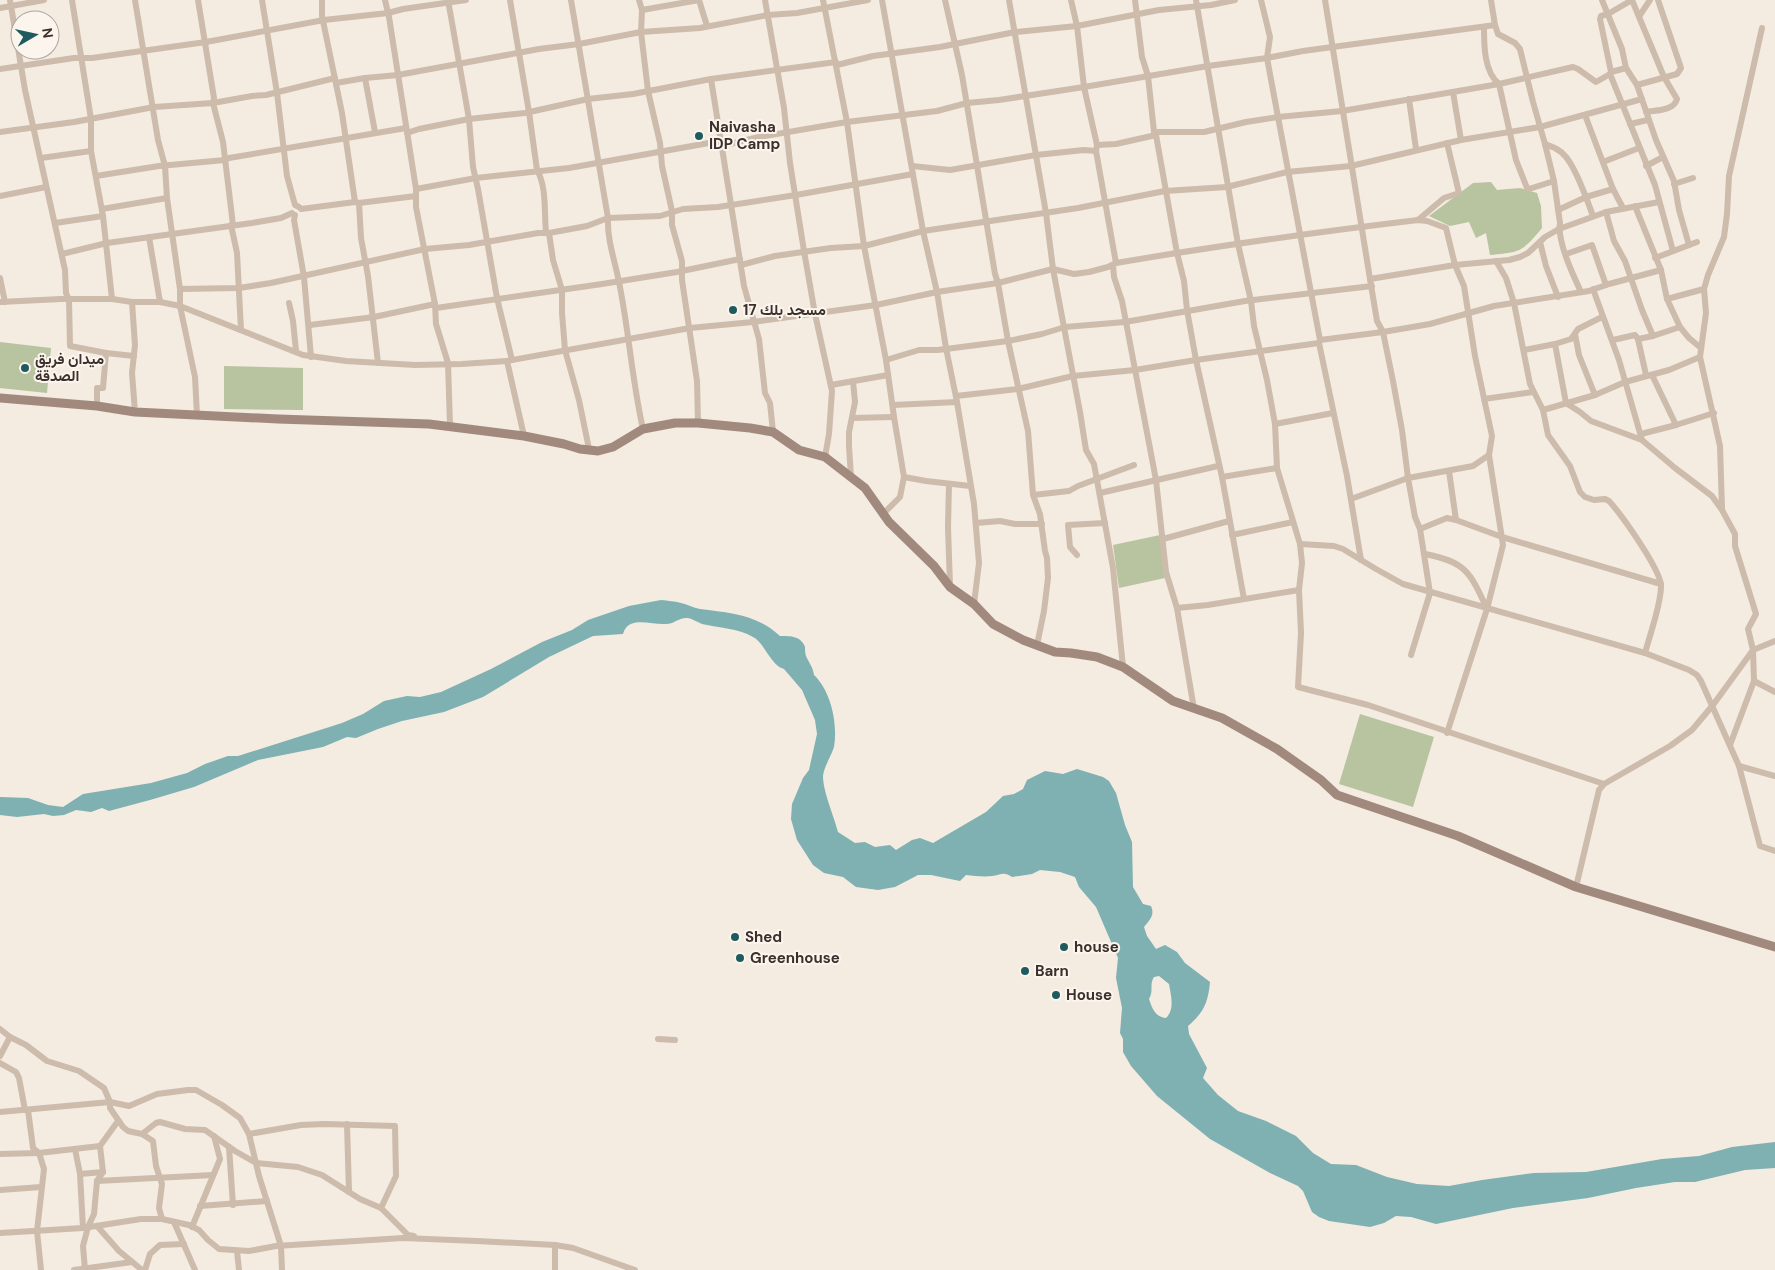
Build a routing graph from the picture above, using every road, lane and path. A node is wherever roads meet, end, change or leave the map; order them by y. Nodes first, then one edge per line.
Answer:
1 (44, 0) edge
2 (72, 0) edge
3 (135, 0) edge
4 (198, 0) edge
5 (262, 0) edge
6 (322, 0) edge
7 (385, 0) edge
8 (466, 0) edge
9 (510, 0) edge
10 (571, 0) edge
11 (638, 0) edge
12 (765, 0) edge
13 (823, 0) edge
14 (868, 0) edge
15 (882, 0) edge
16 (945, 0) edge
17 (1009, 0) edge
18 (1071, 0) edge
19 (1135, 0) edge
20 (1235, 0) edge
21 (1261, 0) edge
22 (1325, 0) edge
23 (1491, 0) edge
24 (1602, 0) edge
25 (1632, 0) edge
26 (1650, 0) edge
27 (1658, 0) edge
28 (448, 1) edge
29 (10, 3) edge
30 (1196, 3) edge
31 (0, 8) edge
32 (824, 8) junction
33 (642, 10) junction
34 (388, 13) junction
35 (1608, 14) junction
36 (768, 15) junction
37 (1136, 15) junction
38 (1640, 15) junction
39 (324, 20) junction
40 (1495, 25) junction
41 (707, 26) junction
42 (1077, 26) junction
43 (1484, 27) junction
44 (1762, 28) dead end
45 (267, 30) junction
46 (641, 32) junction
47 (1015, 32) junction
48 (206, 42) junction
49 (579, 44) junction
50 (955, 44) junction
51 (1333, 48) junction
52 (144, 50) junction
53 (518, 53) junction
54 (891, 53) junction
55 (82, 58) junction
56 (1267, 58) junction
57 (836, 63) junction
58 (459, 64) junction
59 (22, 66) junction
60 (1208, 66) junction
61 (1626, 68) junction
62 (0, 69) edge
63 (778, 70) junction
64 (1610, 73) junction
65 (398, 75) junction
66 (1148, 76) junction
67 (1664, 77) junction
68 (365, 78) junction
69 (1528, 78) junction
70 (711, 79) junction
71 (336, 81) junction
72 (1499, 84) junction
73 (1637, 85) junction
74 (1084, 87) junction
75 (648, 92) junction
76 (1453, 92) junction
77 (277, 93) junction
78 (1025, 95) junction
79 (588, 99) junction
80 (1409, 99) junction
81 (1642, 100) junction
82 (213, 103) junction
83 (967, 103) junction
84 (1621, 104) junction
85 (154, 108) junction
86 (1342, 111) junction
87 (529, 112) junction
88 (1646, 112) junction
89 (903, 115) junction
90 (1585, 116) junction
91 (1278, 117) junction
92 (91, 119) junction
93 (469, 119) junction
94 (1648, 120) junction
95 (847, 122) junction
96 (1630, 124) junction
97 (1540, 127) junction
98 (33, 128) junction
99 (1218, 129) junction
100 (406, 130) junction
101 (0, 132) edge
102 (375, 132) junction
103 (1510, 132) junction
104 (786, 133) junction
105 (1155, 133) junction
106 (347, 138) junction
107 (1461, 140) junction
108 (721, 143) junction
109 (1447, 143) junction
110 (1546, 144) junction
111 (1096, 148) junction
112 (1639, 148) junction
113 (283, 149) junction
114 (1416, 149) junction
115 (92, 151) junction
116 (660, 152) junction
117 (1036, 154) junction
118 (1663, 157) junction
119 (40, 158) junction
120 (225, 160) junction
121 (1603, 162) junction
122 (599, 163) junction
123 (977, 165) junction
124 (165, 166) junction
125 (1351, 166) junction
126 (1646, 166) junction
127 (536, 170) junction
128 (912, 170) junction
129 (1287, 172) junction
130 (96, 176) junction
131 (476, 178) junction
132 (1693, 178) dead end
133 (1554, 181) junction
134 (856, 184) junction
135 (1674, 184) junction
136 (46, 186) junction
137 (1227, 187) junction
138 (1613, 189) junction
139 (1166, 191) junction
140 (416, 192) junction
141 (796, 195) junction
142 (0, 196) edge
143 (1586, 197) junction
144 (167, 198) junction
145 (357, 202) junction
146 (1106, 202) junction
147 (1659, 202) junction
148 (732, 205) junction
149 (1635, 206) junction
150 (298, 207) junction
151 (1623, 208) junction
152 (1558, 210) junction
153 (672, 211) junction
154 (102, 212) junction
155 (1606, 212) junction
156 (1046, 213) junction
157 (294, 214) junction
158 (1593, 216) junction
159 (608, 218) junction
160 (1418, 220) junction
161 (986, 222) junction
162 (55, 224) junction
163 (232, 225) junction
164 (1362, 227) junction
165 (1559, 229) junction
166 (924, 231) junction
167 (547, 232) junction
168 (172, 233) junction
169 (1300, 234) junction
170 (150, 237) junction
171 (487, 242) junction
172 (1540, 242) junction
173 (1697, 242) dead end
174 (107, 243) junction
175 (1238, 244) junction
176 (1689, 244) junction
177 (864, 246) junction
178 (425, 249) junction
179 (804, 251) junction
180 (1673, 251) junction
181 (1177, 253) junction
182 (62, 254) junction
183 (1566, 254) junction
184 (1655, 258) junction
185 (1496, 261) junction
186 (741, 262) junction
187 (366, 263) junction
188 (1115, 264) junction
189 (1455, 265) junction
190 (1053, 270) junction
191 (1661, 270) junction
192 (682, 271) junction
193 (304, 277) junction
194 (0, 278) edge
195 (1632, 278) junction
196 (619, 280) junction
197 (1371, 282) junction
198 (998, 283) junction
199 (1606, 285) junction
200 (239, 288) junction
201 (180, 289) junction
202 (1704, 289) junction
203 (562, 290) junction
204 (1593, 290) junction
205 (937, 292) junction
206 (1581, 292) junction
207 (1310, 294) junction
208 (1558, 297) junction
209 (497, 298) junction
210 (1667, 298) junction
211 (112, 299) junction
212 (69, 300) junction
213 (1250, 301) junction
214 (2, 302) edge
215 (132, 302) junction
216 (160, 302) junction
217 (289, 303) dead end
218 (1514, 303) junction
219 (876, 305) junction
220 (180, 306) junction
221 (436, 306) junction
222 (1187, 310) junction
223 (1468, 313) junction
224 (815, 314) junction
225 (374, 317) junction
226 (1602, 317) junction
227 (753, 322) junction
228 (1125, 322) junction
229 (310, 325) junction
230 (1064, 327) junction
231 (1680, 327) junction
232 (690, 328) junction
233 (241, 330) junction
234 (1383, 332) junction
235 (1574, 334) junction
236 (1653, 336) junction
237 (1638, 339) junction
238 (628, 340) junction
239 (1613, 340) junction
240 (1008, 341) junction
241 (1319, 342) junction
242 (1555, 344) junction
243 (946, 348) junction
244 (1700, 348) junction
245 (565, 350) junction
246 (1524, 350) junction
247 (296, 351) junction
248 (1260, 352) junction
249 (106, 353) junction
250 (134, 356) junction
251 (311, 357) junction
252 (1700, 357) junction
253 (886, 360) junction
254 (1196, 360) junction
255 (510, 361) junction
256 (378, 363) junction
257 (448, 364) junction
258 (1135, 370) junction
259 (888, 375) junction
260 (1649, 375) junction
261 (1073, 376) junction
262 (853, 381) junction
263 (1625, 382) junction
264 (831, 385) junction
265 (1018, 389) junction
266 (1532, 392) junction
267 (1595, 395) junction
268 (0, 398) edge
269 (956, 399) junction
270 (1484, 399) junction
271 (1566, 403) junction
272 (893, 405) junction
273 (97, 406) junction
274 (1543, 410) junction
275 (135, 412) junction
276 (1333, 412) junction
277 (1714, 412) junction
278 (196, 414) junction
279 (894, 417) junction
280 (852, 418) junction
281 (698, 423) junction
282 (1274, 424) junction
283 (450, 425) junction
284 (1676, 425) junction
285 (643, 429) junction
286 (773, 432) junction
287 (524, 436) junction
288 (1642, 437) junction
289 (589, 449) junction
290 (1489, 455) junction
291 (825, 457) junction
292 (1134, 465) dead end
293 (1218, 466) junction
294 (1278, 468) junction
295 (1449, 471) junction
296 (851, 477) junction
297 (904, 477) junction
298 (1222, 477) junction
299 (1408, 478) junction
300 (1097, 480) junction
301 (1156, 480) junction
302 (949, 484) junction
303 (970, 486) junction
304 (1100, 493) junction
305 (1033, 495) junction
306 (1351, 499) junction
307 (1722, 510) junction
308 (883, 514) junction
309 (1456, 520) junction
310 (1229, 521) junction
311 (1105, 522) junction
312 (1293, 522) junction
313 (976, 523) junction
314 (1042, 524) junction
315 (1420, 529) junction
316 (1232, 535) junction
317 (1502, 537) junction
318 (1163, 538) junction
319 (1300, 544) junction
320 (1425, 554) junction
321 (1077, 555) dead end
322 (1361, 560) junction
323 (1661, 584) junction
324 (950, 587) junction
325 (1299, 590) junction
326 (1430, 593) junction
327 (1244, 599) junction
328 (974, 604) junction
329 (1177, 608) junction
330 (1487, 609) junction
331 (1775, 642) edge
332 (1037, 645) junction
333 (1752, 650) junction
334 (1645, 653) junction
335 (1411, 655) dead end
336 (1123, 667) junction
337 (1754, 680) junction
338 (1775, 692) edge
339 (1713, 705) junction
340 (1194, 709) junction
341 (1447, 733) junction
342 (1730, 745) junction
343 (1739, 766) junction
344 (1775, 776) edge
345 (1604, 784) junction
346 (1775, 851) edge
347 (1576, 887) junction
348 (1775, 947) edge
349 (0, 1029) edge
350 (10, 1037) junction
351 (658, 1039) dead end
352 (675, 1040) dead end
353 (0, 1056) edge
354 (0, 1063) edge
355 (110, 1102) junction
356 (27, 1110) junction
357 (0, 1112) edge
358 (118, 1121) junction
359 (347, 1124) junction
360 (142, 1134) junction
361 (249, 1134) junction
362 (214, 1136) junction
363 (100, 1146) junction
364 (229, 1147) junction
365 (75, 1149) junction
366 (0, 1154) edge
367 (39, 1154) junction
368 (256, 1163) junction
369 (103, 1172) junction
370 (80, 1174) junction
371 (213, 1175) junction
372 (160, 1178) junction
373 (97, 1181) junction
374 (41, 1187) junction
375 (0, 1190) edge
376 (349, 1192) junction
377 (267, 1201) junction
378 (233, 1205) junction
379 (200, 1206) junction
380 (381, 1208) junction
381 (162, 1219) junction
382 (174, 1222) junction
383 (97, 1226) junction
384 (192, 1226) junction
385 (85, 1227) junction
386 (37, 1231) junction
387 (0, 1234) edge
388 (425, 1239) junction
389 (184, 1244) junction
390 (281, 1246) junction
391 (556, 1246) junction
392 (237, 1251) junction
393 (132, 1262) junction
394 (117, 1267) edge
395 (85, 1269) edge
396 (41, 1270) edge
397 (74, 1270) edge
398 (144, 1270) edge
399 (195, 1270) edge
400 (239, 1270) edge
401 (282, 1270) edge
402 (555, 1270) edge
403 (632, 1270) edge

1 - 29 street
2 - 55 street
3 - 52 street
4 - 48 street
5 - 45 street
6 - 39 street
7 - 34 street
8 - 28 street
9 - 53 street
10 - 49 street
11 - 33 street
12 - 36 street
13 - 32 street
14 - 32 street
15 - 54 street
16 - 50 street
17 - 47 street
18 - 42 street
19 - 37 street
20 - 30 street
21 - 56 street
22 - 51 street
23 - 40 street
24 - 35 street
25 - 35 street
25 - 38 street
26 - 38 street
27 - 67 street
28 - 34 street
28 - 58 street
29 - 31 street
29 - 59 street
30 - 37 street
30 - 60 street
32 - 36 street
32 - 57 street
33 - 41 street
33 - 46 street
34 - 39 street
34 - 65 street
35 - 61 street
35 - 64 street
36 - 41 street
36 - 63 street
37 - 42 street
37 - 66 street
38 - 67 street
39 - 45 street
39 - 71 street
40 - 43 street
40 - 69 street
41 - 46 street
42 - 47 street
42 - 74 street
43 - 51 street
43 - 72 street
44 - 202 street
45 - 48 street
45 - 77 street
46 - 49 street
46 - 75 street
47 - 50 street
47 - 78 street
48 - 52 street
48 - 82 street
49 - 53 street
49 - 79 street
50 - 54 street
50 - 83 street
51 - 56 street
51 - 86 street
52 - 55 street
52 - 85 street
53 - 58 street
53 - 87 street
54 - 57 street
54 - 89 street
55 - 59 street
55 - 92 street
56 - 60 street
56 - 91 street
57 - 63 street
57 - 95 street
58 - 65 street
58 - 93 street
59 - 62 street
59 - 98 street
60 - 66 street
60 - 99 street
61 - 64 street
61 - 73 street
63 - 70 street
63 - 104 street
64 - 69 street
64 - 84 street
65 - 68 street
65 - 100 street
66 - 74 street
66 - 105 street
67 - 73 street
67 - 88 street
68 - 71 street
68 - 102 street
69 - 72 street
69 - 97 street
70 - 75 street
70 - 108 street
71 - 77 street
71 - 106 street
72 - 76 street
72 - 103 street
73 - 81 street
74 - 78 street
74 - 111 street
75 - 79 street
75 - 116 street
76 - 80 street
76 - 107 street
77 - 82 street
77 - 113 street
78 - 83 street
78 - 117 street
79 - 87 street
79 - 122 street
80 - 86 street
80 - 114 street
81 - 84 street
81 - 88 street
82 - 85 street
82 - 120 street
83 - 89 street
83 - 123 street
84 - 90 street
84 - 96 street
85 - 92 street
85 - 124 street
86 - 91 street
86 - 125 street
87 - 93 street
87 - 127 street
88 - 94 street
89 - 95 street
89 - 128 street
90 - 97 street
90 - 121 street
91 - 99 street
91 - 129 street
92 - 98 street
92 - 115 street
93 - 100 street
93 - 131 street
94 - 96 street
94 - 118 street
95 - 104 street
95 - 134 street
96 - 112 street
97 - 103 street
97 - 110 street
98 - 101 street
98 - 119 street
99 - 105 street
99 - 137 street
100 - 102 street
100 - 140 street
102 - 106 street
103 - 107 street
103 - 133 street
104 - 108 street
104 - 141 street
105 - 111 street
105 - 139 street
106 - 113 street
106 - 145 street
107 - 109 street
108 - 116 street
108 - 148 street
109 - 114 street
109 - 160 street
110 - 133 street
110 - 143 street
111 - 117 street
111 - 146 street
112 - 121 street
112 - 126 street
113 - 120 street
113 - 150 street
114 - 125 street
115 - 119 street
115 - 130 street
116 - 122 street
116 - 153 street
117 - 123 street
117 - 156 street
118 - 126 street
118 - 135 street
119 - 136 street
120 - 124 street
120 - 163 street
121 - 138 street
122 - 127 street
122 - 159 street
123 - 128 street
123 - 161 street
124 - 130 street
124 - 144 street
125 - 129 street
125 - 164 street
126 - 147 street
127 - 131 street
127 - 167 street
128 - 134 street
128 - 166 street
129 - 137 street
129 - 169 street
130 - 154 street
131 - 140 street
131 - 171 street
132 - 135 street
133 - 152 street
134 - 141 street
134 - 177 street
135 - 176 street
136 - 142 street
136 - 162 street
137 - 139 street
137 - 175 street
138 - 143 street
138 - 151 street
139 - 146 street
139 - 181 street
140 - 145 street
140 - 178 street
141 - 148 street
141 - 179 street
143 - 152 street
143 - 158 street
144 - 154 street
144 - 168 street
145 - 150 street
145 - 187 street
146 - 156 street
146 - 188 street
147 - 149 street
147 - 180 street
148 - 153 street
148 - 186 street
149 - 151 street
149 - 184 street
150 - 157 street
151 - 155 street
152 - 165 street
153 - 159 street
153 - 192 street
154 - 162 street
154 - 174 street
155 - 158 street
155 - 195 street
156 - 161 street
156 - 190 street
157 - 163 street
157 - 193 street
158 - 165 street
159 - 167 street
159 - 196 street
160 - 164 street
160 - 189 street
161 - 166 street
161 - 198 street
162 - 182 street
163 - 168 street
163 - 200 street
164 - 169 street
164 - 197 street
165 - 172 street
165 - 183 street
166 - 177 street
166 - 205 street
167 - 171 street
167 - 203 street
168 - 170 street
168 - 201 street
169 - 175 street
169 - 207 street
170 - 174 street
170 - 216 street
171 - 178 street
171 - 209 street
172 - 185 street
172 - 208 street
173 - 176 street
174 - 182 street
174 - 211 street
175 - 181 street
175 - 213 street
176 - 180 street
177 - 179 street
177 - 219 street
178 - 187 street
178 - 221 street
179 - 186 street
179 - 224 street
180 - 184 street
181 - 188 street
181 - 222 street
182 - 212 street
183 - 199 street
183 - 206 street
184 - 191 street
185 - 189 street
185 - 218 street
186 - 192 street
186 - 227 street
187 - 193 street
187 - 225 street
188 - 190 street
188 - 228 street
189 - 197 street
189 - 223 street
190 - 198 street
190 - 230 street
191 - 195 street
191 - 210 street
192 - 196 street
192 - 232 street
193 - 200 street
193 - 229 street
194 - 214 street
195 - 199 street
195 - 236 street
196 - 203 street
196 - 238 street
197 - 207 street
197 - 234 street
198 - 205 street
198 - 240 street
199 - 204 street
200 - 201 street
200 - 233 street
201 - 220 street
202 - 210 street
202 - 244 street
203 - 209 street
203 - 245 street
204 - 206 street
204 - 226 street
205 - 219 street
205 - 243 street
206 - 208 street
207 - 213 street
207 - 241 street
208 - 218 street
209 - 221 street
209 - 255 street
210 - 231 street
211 - 212 street
211 - 215 street
212 - 214 street
212 - 249 street
213 - 222 street
213 - 248 street
215 - 216 street
215 - 250 street
216 - 220 street
217 - 247 street
218 - 223 street
218 - 246 street
219 - 224 street
219 - 253 street
220 - 233 street
220 - 278 street
221 - 225 street
221 - 257 street
222 - 228 street
222 - 254 street
223 - 234 street
223 - 270 street
224 - 227 street
224 - 264 street
225 - 229 street
225 - 256 street
226 - 235 street
226 - 239 street
227 - 232 street
227 - 286 street
228 - 230 street
228 - 258 street
229 - 251 street
230 - 240 street
230 - 261 street
231 - 236 street
231 - 244 street
232 - 238 street
232 - 281 street
233 - 247 street
234 - 241 street
234 - 299 street
235 - 242 street
235 - 267 street
236 - 237 street
237 - 239 street
237 - 260 street
238 - 245 street
238 - 285 street
239 - 263 street
240 - 243 street
240 - 265 street
241 - 248 street
241 - 276 street
242 - 246 street
242 - 271 street
243 - 253 street
243 - 269 street
244 - 252 street
245 - 255 street
245 - 289 street
246 - 266 street
247 - 251 street
248 - 254 street
248 - 282 street
249 - 250 street
249 - 273 street
250 - 275 street
251 - 256 street
252 - 260 street
252 - 277 street
253 - 259 street
254 - 258 street
254 - 293 street
255 - 257 street
255 - 287 street
256 - 257 street
257 - 283 street
258 - 261 street
258 - 301 street
259 - 262 street
259 - 272 street
260 - 263 street
260 - 284 street
261 - 265 street
261 - 300 street
262 - 264 street
262 - 280 street
263 - 267 street
263 - 288 street
264 - 291 street
265 - 269 street
265 - 305 street
266 - 270 street
266 - 274 street
267 - 271 street
268 - 273 street
269 - 272 street
269 - 303 street
270 - 290 street
271 - 274 street
271 - 288 street
272 - 279 street
273 - 275 street
274 - 323 street
275 - 278 street
276 - 282 street
276 - 306 street
277 - 284 street
277 - 307 street
278 - 283 street
279 - 280 street
279 - 297 street
280 - 296 street
281 - 285 street
281 - 286 street
282 - 294 street
283 - 287 street
284 - 288 street
285 - 289 street
286 - 291 street
287 - 289 street
288 - 307 street
290 - 295 street
290 - 317 street
291 - 296 street
292 - 300 street
293 - 298 street
293 - 301 street
294 - 298 street
294 - 312 street
295 - 299 street
295 - 309 street
296 - 308 street
297 - 302 street
297 - 308 street
298 - 310 street
299 - 306 street
299 - 315 street
300 - 304 street
300 - 305 street
301 - 304 street
301 - 318 street
302 - 303 street
302 - 324 street
303 - 313 street
304 - 311 street
305 - 314 street
306 - 322 street
307 - 333 street
308 - 324 street
309 - 315 street
309 - 317 street
310 - 316 street
310 - 318 street
311 - 321 street
311 - 336 street
312 - 316 street
312 - 319 street
313 - 314 street
313 - 328 street
314 - 332 street
315 - 320 street
316 - 327 street
317 - 323 street
317 - 330 street
318 - 329 street
319 - 322 street
319 - 325 street
320 - 326 street
320 - 330 street
322 - 326 street
323 - 334 street
324 - 328 street
325 - 327 street
325 - 341 street
326 - 330 street
326 - 335 street
327 - 329 street
328 - 332 street
329 - 340 street
330 - 334 street
330 - 341 street
331 - 333 street
332 - 336 street
333 - 337 street
333 - 339 street
334 - 339 street
336 - 340 street
337 - 338 street
337 - 342 street
339 - 342 street
339 - 345 street
340 - 347 street
341 - 345 street
342 - 343 street
343 - 344 street
343 - 346 street
345 - 347 street
347 - 348 street
349 - 350 street
350 - 353 street
350 - 355 street
351 - 352 street
354 - 356 street
355 - 356 street
355 - 358 street
355 - 361 street
356 - 357 street
356 - 367 street
358 - 360 street
358 - 363 street
359 - 361 street
359 - 376 street
359 - 380 street
360 - 362 street
360 - 372 street
361 - 368 street
362 - 364 street
362 - 371 street
363 - 365 street
363 - 369 street
364 - 368 street
364 - 378 street
365 - 367 street
365 - 370 street
366 - 367 street
367 - 374 street
368 - 376 street
368 - 377 street
369 - 370 street
369 - 373 street
370 - 385 street
371 - 372 street
371 - 379 street
372 - 373 street
372 - 381 street
373 - 385 street
374 - 375 street
374 - 386 street
376 - 380 street
377 - 378 street
377 - 390 street
378 - 379 street
379 - 384 street
380 - 388 street
381 - 382 street
381 - 383 street
382 - 384 street
382 - 389 street
383 - 385 street
383 - 393 street
384 - 392 street
385 - 386 street
385 - 395 street
386 - 387 street
386 - 396 street
388 - 390 street
388 - 391 street
389 - 398 street
389 - 399 street
390 - 392 street
390 - 401 street
391 - 402 street
391 - 403 street
392 - 400 street
393 - 394 street
393 - 398 street
394 - 395 street
395 - 397 street

